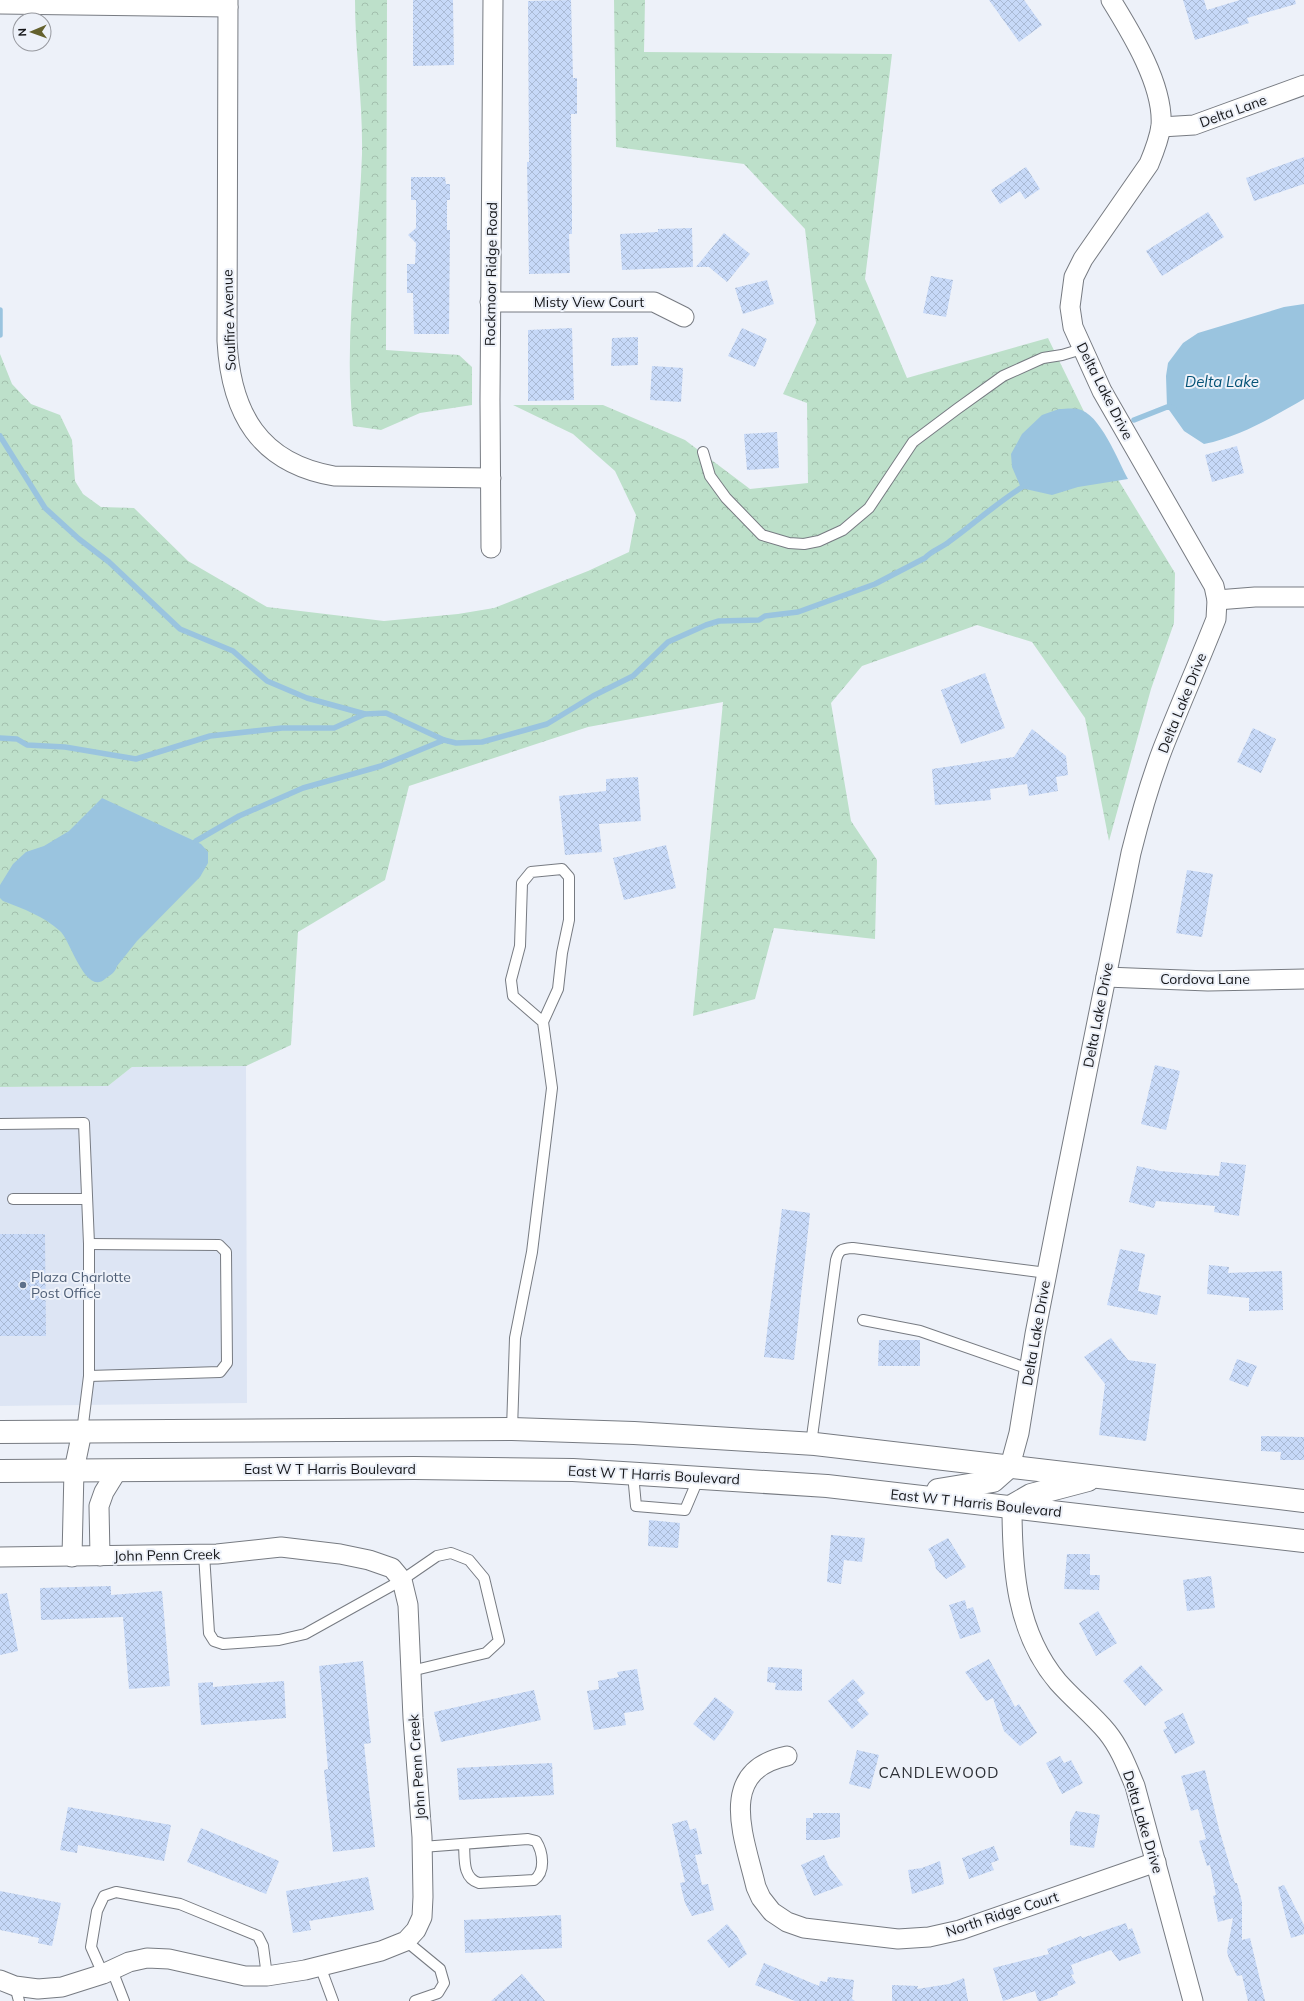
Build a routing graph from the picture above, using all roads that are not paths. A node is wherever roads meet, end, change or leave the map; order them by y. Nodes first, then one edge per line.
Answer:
1 (494, 0) edge
2 (1111, 0) edge
3 (0, 4) edge
4 (228, 4) edge
5 (1304, 85) edge
6 (1161, 127) junction
7 (490, 302) junction
8 (684, 317) dead end
9 (1082, 349) junction
10 (703, 452) dead end
11 (491, 478) junction
12 (491, 548) dead end
13 (1304, 597) edge
14 (1217, 600) junction
15 (1106, 978) junction
16 (1304, 979) edge
17 (543, 1022) junction
18 (0, 1124) edge
19 (87, 1198) junction
20 (13, 1199) dead end
21 (89, 1244) junction
22 (1047, 1273) junction
23 (862, 1320) dead end
24 (1029, 1369) junction
25 (89, 1376) junction
26 (512, 1429) junction
27 (0, 1432) edge
28 (82, 1432) junction
29 (811, 1444) junction
30 (1010, 1466) junction
31 (74, 1470) junction
32 (0, 1471) edge
33 (117, 1471) junction
34 (632, 1474) junction
35 (699, 1477) junction
36 (1105, 1477) junction
37 (901, 1494) junction
38 (1304, 1501) edge
39 (1012, 1506) junction
40 (1304, 1541) edge
41 (204, 1554) junction
42 (100, 1556) junction
43 (0, 1557) edge
44 (72, 1557) junction
45 (402, 1580) junction
46 (412, 1671) junction
47 (787, 1756) dead end
48 (464, 1844) junction
49 (422, 1847) junction
50 (1156, 1862) junction
51 (406, 1941) junction
52 (320, 1966) junction
53 (108, 1972) junction
54 (267, 1976) junction
55 (11, 1989) edge
56 (124, 2001) edge
57 (333, 2001) edge
58 (415, 2001) edge
59 (1193, 2001) edge

1 - 7 street, Rockmoor Ridge Road
2 - 6 street, Delta Lake Drive
3 - 4 street
4 - 11 street, Soulfire Avenue
5 - 6 street, Delta Lane
6 - 9 street, Delta Lake Drive
7 - 8 street, Misty View Court
7 - 11 street, Rockmoor Ridge Road
9 - 10 lane
9 - 14 street, Delta Lake Drive
11 - 12 street, Rockmoor Ridge Road
13 - 14 street
14 - 15 street, Delta Lake Drive
15 - 16 street, Cordova Lane
15 - 22 street, Delta Lake Drive
17 - 17 lane
17 - 26 lane
18 - 19 lane
19 - 20 lane
19 - 21 lane
21 - 25 lane
21 - 25 lane
22 - 24 street, Delta Lake Drive
22 - 29 lane
23 - 24 lane
24 - 30 street, Delta Lake Drive
25 - 28 lane
26 - 28 main road
26 - 29 main road
27 - 28 main road
28 - 31 street
29 - 30 main road
30 - 36 main road
30 - 37 main road
31 - 32 main road, East W T Harris Boulevard
31 - 33 main road, East W T Harris Boulevard
31 - 44 street
33 - 34 main road, East W T Harris Boulevard
33 - 42 street
34 - 35 main road, East W T Harris Boulevard
34 - 35 lane
35 - 37 main road, East W T Harris Boulevard
36 - 38 main road
36 - 39 main road
37 - 39 main road, East W T Harris Boulevard
39 - 40 main road, East W T Harris Boulevard
39 - 50 street, Delta Lake Drive
41 - 42 street, John Penn Creek
41 - 45 street, John Penn Creek
41 - 45 lane
42 - 44 street, John Penn Creek
43 - 44 street, John Penn Creek
45 - 46 street, John Penn Creek
45 - 46 lane
46 - 49 street, John Penn Creek
47 - 50 street, North Ridge Court
48 - 48 lane
48 - 49 lane
49 - 51 street, John Penn Creek
50 - 59 street, Delta Lake Drive
51 - 52 street
51 - 58 lane
52 - 54 street
52 - 57 lane
53 - 54 street
53 - 54 lane
53 - 55 street
53 - 56 lane

